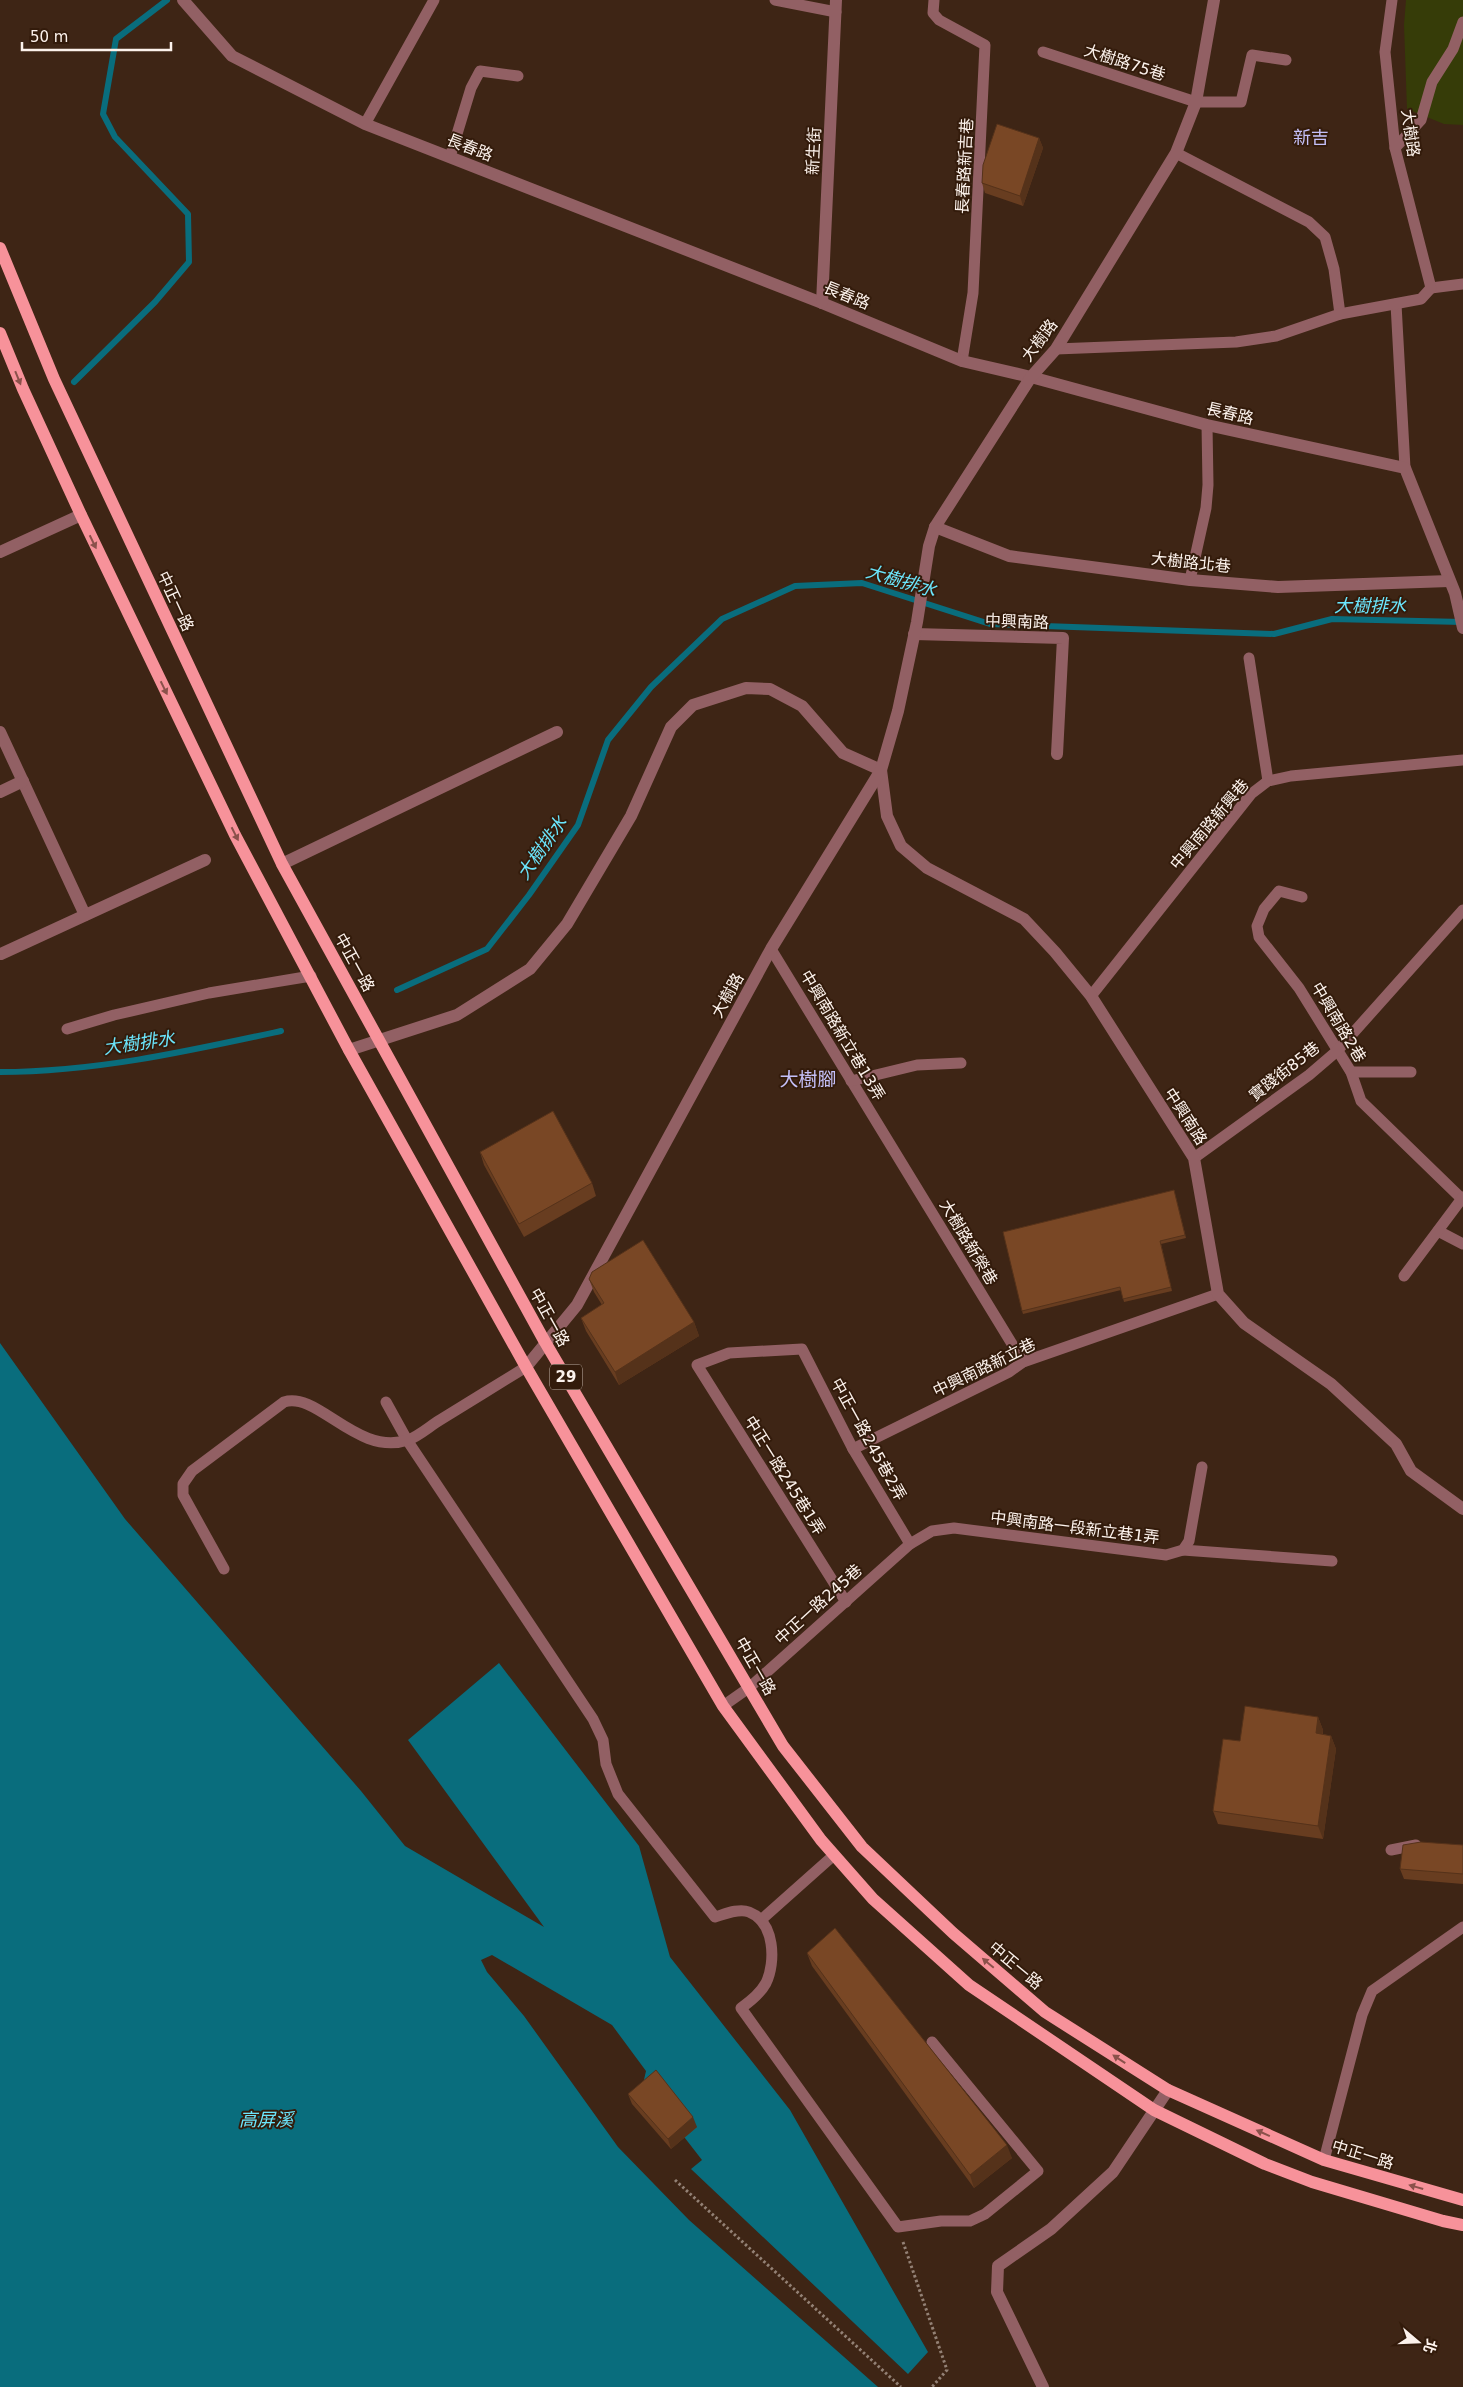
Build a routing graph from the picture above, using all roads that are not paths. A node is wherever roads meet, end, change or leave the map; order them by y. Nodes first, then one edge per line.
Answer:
1 (434, 0) edge
2 (775, 0) edge
3 (934, 0) edge
4 (1214, 0) edge
5 (1392, 0) edge
6 (187, 4) edge
7 (836, 6) edge
8 (1463, 22) edge
9 (1043, 52) dead end
10 (1286, 60) dead end
11 (518, 76) dead end
12 (1196, 102) junction
13 (365, 124) junction
14 (1395, 148) junction
15 (1176, 153) junction
16 (450, 156) junction
17 (0, 248) edge
18 (1463, 284) edge
19 (1430, 288) junction
20 (822, 302) junction
21 (1396, 304) junction
22 (1340, 314) junction
23 (0, 333) edge
24 (1056, 349) junction
25 (962, 361) junction
26 (1031, 377) junction
27 (1207, 425) junction
28 (1406, 468) junction
29 (81, 515) junction
30 (935, 527) junction
31 (0, 552) edge
32 (1190, 580) junction
33 (1450, 581) junction
34 (915, 628) junction
35 (1463, 628) edge
36 (1249, 658) dead end
37 (0, 732) edge
38 (556, 732) dead end
39 (1056, 754) dead end
40 (1463, 760) edge
41 (880, 770) junction
42 (23, 781) junction
43 (1268, 781) junction
44 (0, 792) edge
45 (205, 860) dead end
46 (282, 864) junction
47 (1302, 897) dead end
48 (1463, 910) edge
49 (85, 915) junction
50 (771, 949) junction
51 (1, 954) edge
52 (311, 976) junction
53 (1090, 996) junction
54 (67, 1029) dead end
55 (379, 1039) junction
56 (349, 1050) junction
57 (1336, 1051) junction
58 (961, 1063) dead end
59 (1351, 1072) junction
60 (1411, 1072) dead end
61 (851, 1081) junction
62 (886, 1138) joint
63 (1194, 1158) junction
64 (1462, 1198) edge
65 (1438, 1231) junction
66 (1463, 1244) edge
67 (1404, 1276) dead end
68 (1218, 1294) junction
69 (546, 1342) junction
70 (1023, 1362) junction
71 (697, 1365) joint
72 (526, 1367) junction
73 (386, 1402) dead end
74 (408, 1440) junction
75 (853, 1449) junction
76 (1202, 1467) dead end
77 (1463, 1509) edge
78 (910, 1544) junction
79 (1183, 1550) junction
80 (1332, 1561) dead end
81 (224, 1569) dead end
82 (846, 1602) junction
83 (750, 1687) junction
84 (723, 1706) junction
85 (1432, 1844) edge
86 (1391, 1850) dead end
87 (834, 1855) junction
88 (761, 1920) junction
89 (1463, 1927) edge
90 (932, 2042) dead end
91 (1168, 2090) junction
92 (1154, 2110) junction
93 (1324, 2160) junction
94 (1463, 2200) edge
95 (1463, 2225) edge
96 (1043, 2387) edge

1 - 13 lane
2 - 7 lane
3 - 25 lane, 長春路新吉巷
4 - 12 street, 大樹路
5 - 14 lane, 大樹路
6 - 13 street, 長春路
7 - 20 street, 新生街
8 - 14 lane
9 - 12 lane, 大樹路75巷
10 - 12 lane, 大樹路75巷
11 - 16 lane
12 - 15 street, 大樹路
13 - 16 street, 長春路
14 - 19 lane, 大樹路
15 - 22 lane
15 - 24 street, 大樹路
16 - 20 street, 長春路
17 - 46 main road, 中正一路 / 29
18 - 19 lane
19 - 21 lane
20 - 25 street, 長春路
21 - 22 lane
21 - 28 lane
22 - 24 lane
23 -> 29 main road, 29
24 - 26 street, 大樹路
25 - 26 street, 長春路
26 - 27 street, 長春路
26 - 30 street, 大樹路
27 - 28 street, 長春路
27 - 32 lane
28 - 33 street
29 - 31 street
29 -> 52 main road, 29
30 - 32 street, 大樹路北巷
30 - 34 street, 大樹路
32 - 33 street, 大樹路北巷
33 - 35 street
34 - 39 street, 中興南路
34 - 41 street, 大樹路
36 - 43 lane
37 - 42 street
38 - 46 street
40 - 43 lane, 中興南路新興巷
41 - 50 street, 大樹路
41 - 53 street, 中興南路
41 - 55 street
42 - 44 street
42 - 49 street
43 - 53 lane, 中興南路新興巷
45 - 49 street
46 - 55 main road, 中正一路 / 29
47 - 57 lane, 中興南路2巷
48 - 57 lane, 實踐街85巷
49 - 51 street
50 - 61 lane, 中興南路新立巷13弄
50 - 69 street, 大樹路
52 - 54 lane
52 - 56 main road, 29
53 - 63 street, 中興南路
55 - 56 street
55 - 69 main road, 中正一路 / 29
56 - 72 main road, 29
57 - 59 lane, 中興南路2巷
57 - 63 lane, 實踐街85巷
58 - 61 lane
59 - 60 lane
59 - 64 lane, 中興南路2巷
61 - 62 lane, 中興南路新立巷13弄
62 - 70 lane, 大樹路新榮巷
63 - 68 street, 中興南路
64 - 65 lane
65 - 66 lane
65 - 67 lane
68 - 70 lane, 中興南路新立巷
68 - 77 street
69 - 72 street, 大樹路
69 - 83 main road, 中正一路 / 29
70 - 75 lane, 中興南路新立巷
71 - 75 lane, 中正一路245巷2弄
71 - 82 lane, 中正一路245巷1弄
72 - 74 lane
72 - 84 main road, 29
73 - 74 lane
74 - 81 lane
74 - 88 lane
75 - 78 lane, 中正一路245巷2弄
76 - 79 lane
78 - 79 lane, 中興南路一段新立巷1弄
78 - 82 lane, 中正一路245巷
79 - 80 lane, 中興南路一段新立巷1弄
82 - 83 lane, 中正一路245巷
83 - 84 lane, 中正一路245巷
91 -> 83 main road, 中正一路 / 29
84 - 87 main road, 29
85 - 86 lane
87 - 88 lane
87 - 92 main road, 29
88 - 90 lane
89 - 93 lane
91 - 92 street
93 -> 91 main road, 中正一路 / 29
92 - 95 main road, 29
92 - 96 street
94 -> 93 main road, 中正一路 / 29

